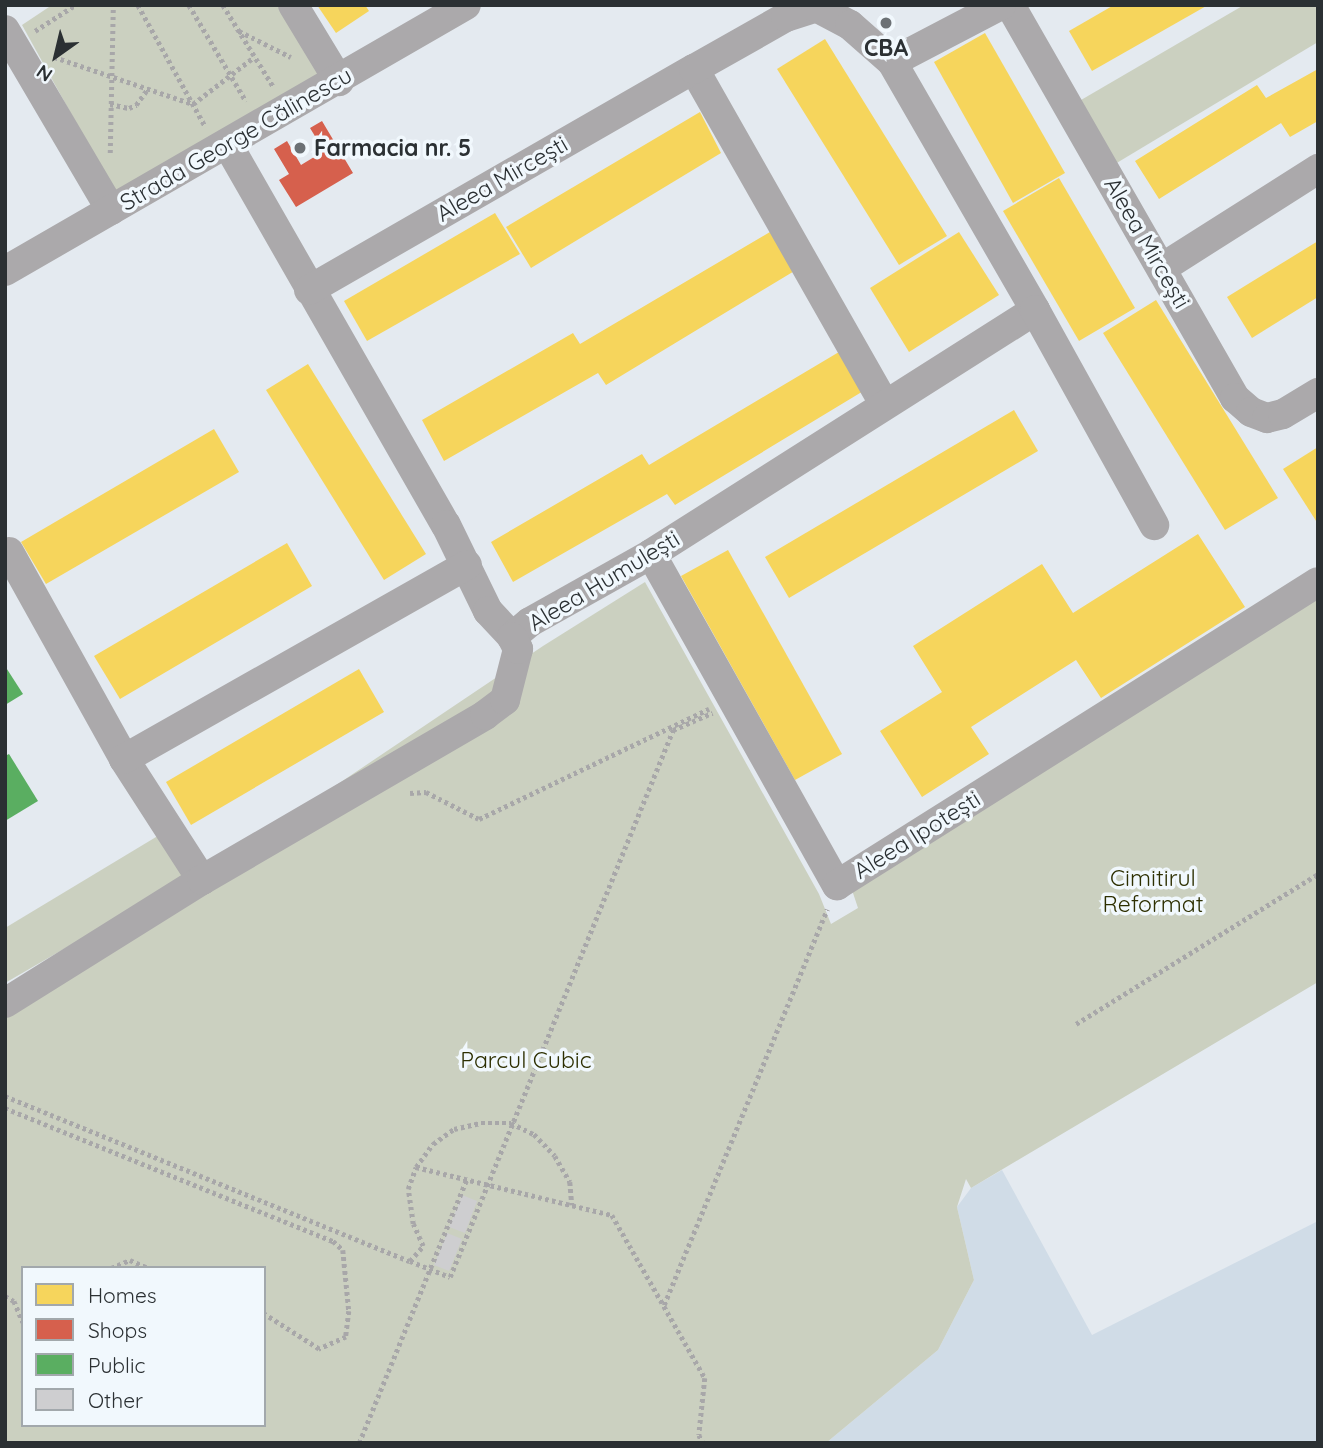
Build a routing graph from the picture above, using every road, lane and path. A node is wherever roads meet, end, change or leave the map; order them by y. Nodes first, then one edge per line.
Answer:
1 (75, 5) edge
2 (113, 5) edge
3 (138, 5) edge
4 (189, 5) edge
5 (223, 5) edge
6 (293, 5) edge
7 (466, 5) edge
8 (1001, 5) edge
9 (1010, 5) edge
10 (10, 37) edge
11 (254, 57) junction
12 (892, 62) junction
13 (694, 68) junction
14 (110, 74) junction
15 (231, 75) junction
16 (339, 81) junction
17 (147, 90) junction
18 (110, 104) junction
19 (193, 104) junction
20 (249, 106) dead end
21 (289, 110) junction
22 (218, 139) junction
23 (110, 157) dead end
24 (1318, 169) edge
25 (111, 209) junction
26 (1163, 268) junction
27 (5, 271) edge
28 (309, 290) junction
29 (1035, 310) junction
30 (1318, 393) edge
31 (884, 404) junction
32 (1154, 526) dead end
33 (9, 552) dead end
34 (651, 554) junction
35 (467, 565) junction
36 (1318, 582) edge
37 (512, 637) junction
38 (733, 701) junction
39 (124, 759) junction
40 (407, 793) dead end
41 (1318, 874) edge
42 (202, 880) junction
43 (837, 885) junction
44 (5, 1003) edge
45 (1076, 1024) dead end
46 (5, 1096) edge
47 (5, 1108) edge
48 (511, 1123) junction
49 (416, 1167) junction
50 (467, 1179) junction
51 (488, 1185) junction
52 (572, 1205) junction
53 (338, 1230) junction
54 (333, 1241) junction
55 (410, 1261) junction
56 (116, 1266) edge
57 (144, 1266) edge
58 (429, 1269) junction
59 (5, 1296) edge
60 (664, 1306) junction
61 (266, 1315) edge
62 (21, 1317) edge
63 (359, 1443) edge
64 (703, 1443) edge

1 - 10 path
2 - 14 path
3 - 19 path
4 - 15 path
5 - 11 path
6 - 16 street
7 - 16 street, Strada George Călinescu
8 - 12 street
9 - 26 street, Aleea Mircești
10 - 14 path
10 - 25 street
11 - 15 path
11 - 21 path
12 - 13 street, Aleea Mircești
12 - 29 street, Aleea Mircești
13 - 28 street, Aleea Mircești
13 - 31 street
14 - 17 path
14 - 18 path
15 - 19 path
15 - 20 path
16 - 21 street, Strada George Călinescu
17 - 18 path
17 - 19 path
18 - 23 path
19 - 22 path
21 - 22 street, Strada George Călinescu
22 - 25 street, Strada George Călinescu
22 - 28 street, Aleea Humulești
24 - 26 street
25 - 27 street, Strada George Călinescu
26 - 30 street, Aleea Mircești
28 - 35 street, Aleea Humulești
29 - 31 street, Aleea Humulești
29 - 32 street, Aleea Mircești
31 - 34 street, Aleea Humulești
33 - 39 street
34 - 37 street, Aleea Humulești
34 - 38 street, Aleea Ipotești
35 - 37 street, Aleea Humulești
35 - 39 street
36 - 43 street, Aleea Ipotești
37 - 42 street
38 - 40 path
38 - 43 street, Aleea Ipotești
38 - 48 path
39 - 42 street
41 - 45 path
42 - 44 street
43 - 60 path
46 - 53 path
47 - 54 path
48 - 49 path
48 - 51 path
48 - 52 path
49 - 50 path
49 - 55 path
50 - 51 path
50 - 58 path
51 - 52 path
51 - 58 path
52 - 60 path
53 - 54 path
53 - 55 path
54 - 61 path
55 - 58 path
56 - 57 path
58 - 63 path
59 - 62 path
60 - 64 path

